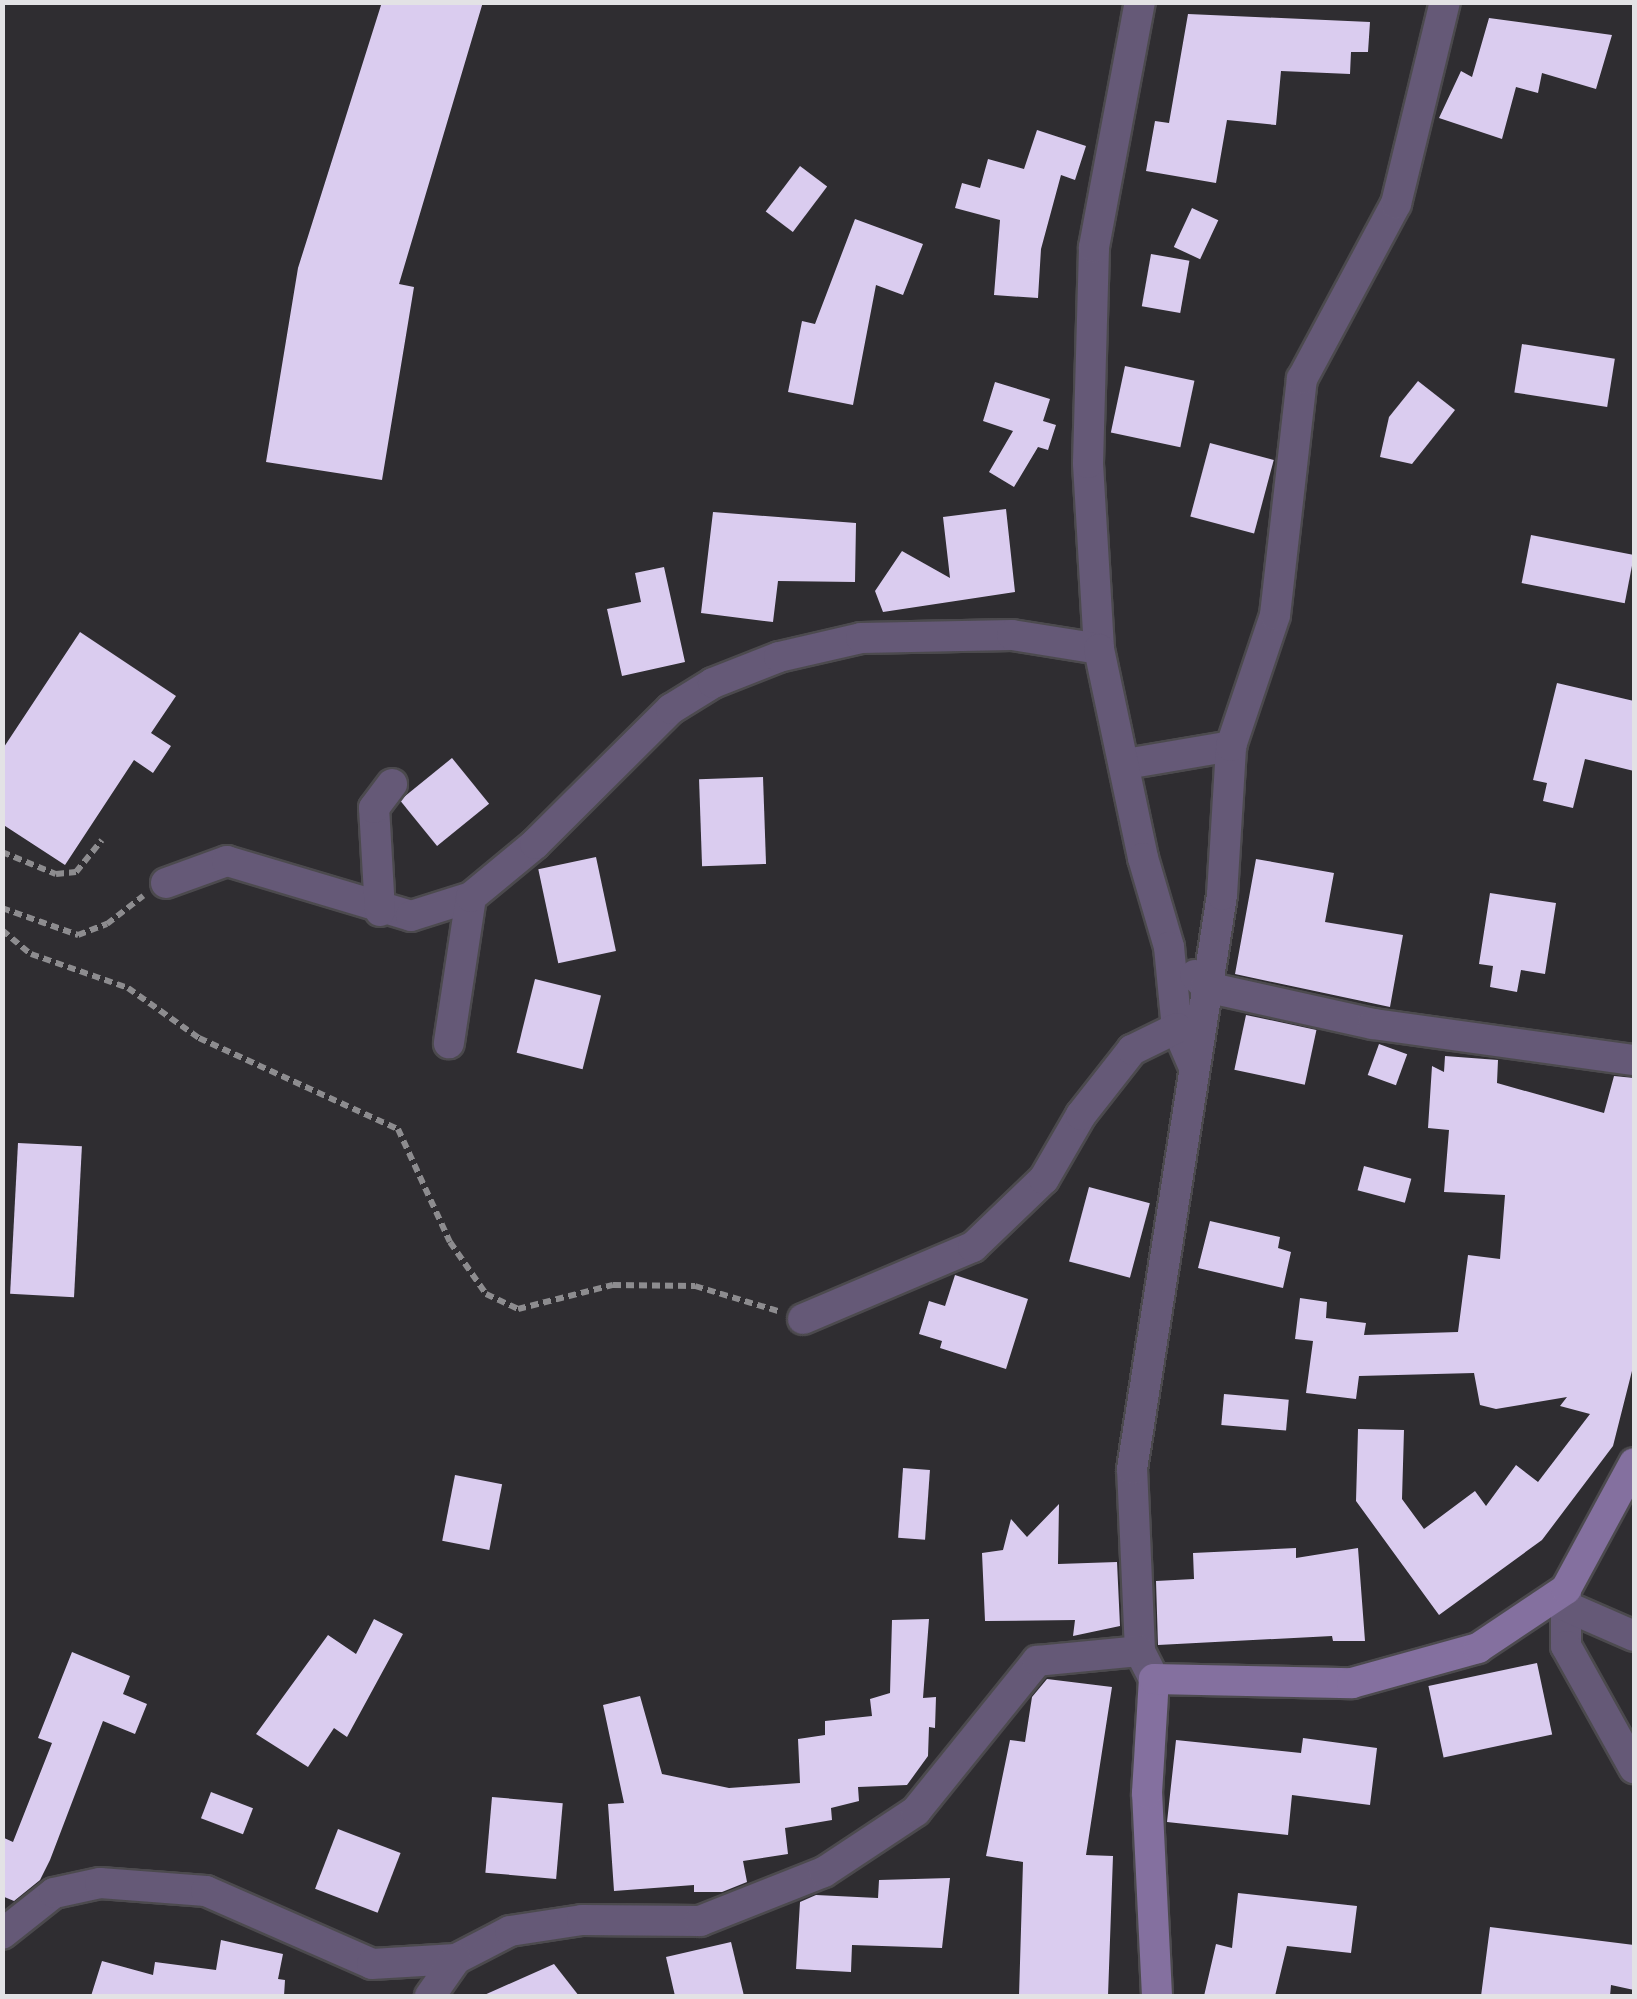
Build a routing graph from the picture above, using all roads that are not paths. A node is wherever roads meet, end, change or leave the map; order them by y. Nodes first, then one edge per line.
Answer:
1 (1140, 2) edge
2 (1445, 2) edge
3 (1099, 649) junction
4 (1231, 746) junction
5 (1126, 764) junction
6 (392, 784) dead end
7 (166, 883) road end
8 (471, 896) junction
9 (380, 911) junction
10 (1170, 947) junction
11 (1206, 988) junction
12 (1176, 1028) junction
13 (449, 1043) dead end
14 (1634, 1060) edge
15 (1194, 1065) junction
16 (803, 1319) road end
17 (1634, 1463) edge
18 (1626, 1503) edge
19 (1564, 1597) junction
20 (1634, 1636) edge
21 (1140, 1650) junction
22 (1154, 1679) junction
23 (1634, 1768) edge
24 (2, 1934) edge
25 (456, 1959) junction
26 (430, 1996) edge
27 (1157, 1996) edge

1 - 3 street
2 - 4 street
3 - 5 street
3 - 8 street
4 - 5 street
4 - 11 street
5 - 10 street
6 - 9 street
7 - 9 street
8 - 9 street
8 - 13 street
10 - 11 street
10 - 12 street
11 - 14 street
11 - 15 street
12 - 15 street
12 - 16 street
15 - 21 street
17 - 18 street
18 - 19 street
19 - 20 street
19 - 22 street
19 - 23 street
21 - 22 street
21 - 25 street
22 - 27 street
24 - 25 street
25 - 26 street

